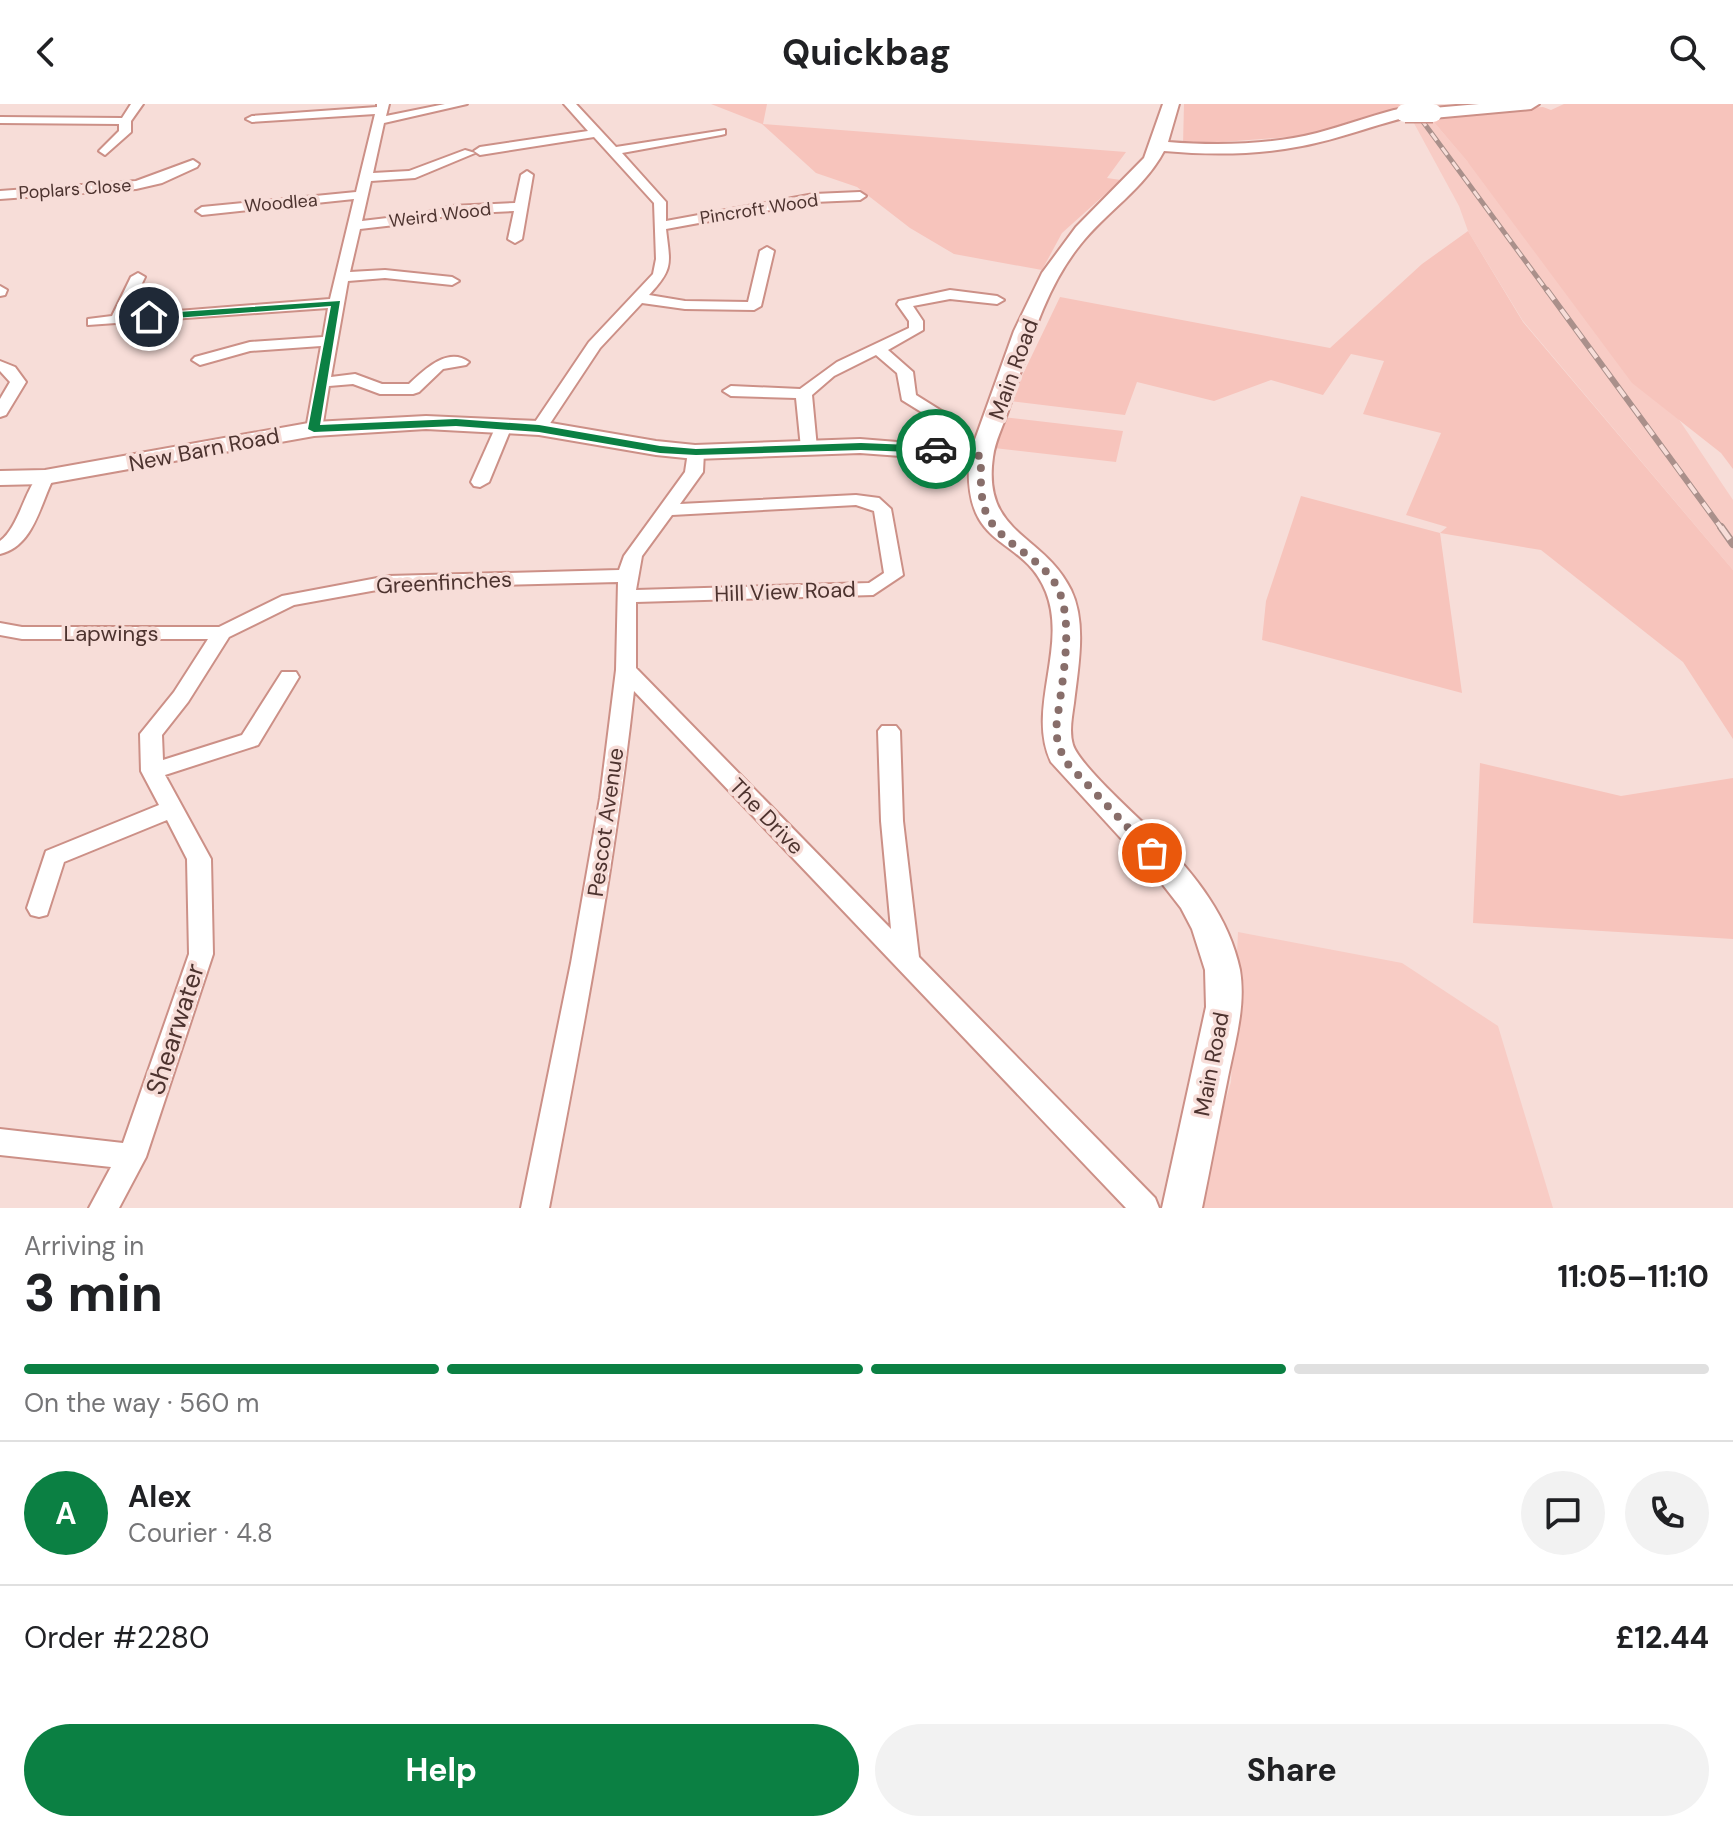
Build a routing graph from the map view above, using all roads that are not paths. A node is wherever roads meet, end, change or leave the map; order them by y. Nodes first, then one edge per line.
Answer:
1 (137, 104) edge
2 (461, 104) edge
3 (570, 104) edge
4 (1171, 104) edge
5 (1531, 104) edge
6 (381, 112) edge
7 (252, 119) dead end
8 (0, 120) edge
9 (125, 121) junction
10 (721, 132) dead end
11 (596, 133) junction
12 (1159, 146) junction
13 (105, 151) dead end
14 (613, 151) junction
15 (193, 164) dead end
16 (527, 175) dead end
17 (367, 177) junction
18 (0, 195) edge
19 (361, 195) junction
20 (860, 196) dead end
21 (522, 207) junction
22 (202, 211) dead end
23 (357, 225) junction
24 (659, 226) junction
25 (515, 239) dead end
26 (767, 251) dead end
27 (138, 277) dead end
28 (345, 277) junction
29 (452, 281) dead end
30 (638, 298) junction
31 (997, 300) dead end
32 (336, 303) junction
33 (118, 319) junction
34 (93, 322) dead end
35 (330, 341) junction
36 (879, 350) junction
37 (200, 360) dead end
38 (461, 362) dead end
39 (0, 366) edge
40 (323, 382) junction
41 (731, 391) dead end
42 (804, 394) junction
43 (942, 418) dead end
44 (2, 419) edge
45 (504, 426) junction
46 (539, 428) junction
47 (314, 429) junction
48 (809, 448) junction
49 (696, 452) junction
50 (981, 456) junction
51 (45, 477) junction
52 (0, 478) edge
53 (480, 482) dead end
54 (669, 510) junction
55 (0, 549) edge
56 (627, 576) junction
57 (629, 596) junction
58 (0, 629) edge
59 (222, 633) junction
60 (626, 670) junction
61 (289, 677) dead end
62 (889, 731) dead end
63 (152, 771) junction
64 (170, 810) junction
65 (39, 908) dead end
66 (907, 962) junction
67 (0, 1142) edge
68 (132, 1157) junction
69 (103, 1208) edge
70 (535, 1208) edge
71 (1145, 1208) edge
72 (1182, 1208) edge

1 - 9 street
2 - 6 street
3 - 11 street
4 - 12 main road, Main Road
5 - 12 main road, bridge
6 - 7 street
6 - 17 street
8 - 9 street
9 - 13 street
10 - 14 street
11 - 14 street
11 - 17 street
12 - 50 main road, Main Road
14 - 24 street
15 - 18 street, Poplars Close
16 - 21 street, Weird Wood
17 - 19 street
19 - 22 street, Woodlea
19 - 23 street
20 - 24 street, Pincroft Wood
21 - 23 street, Weird Wood
21 - 25 street, Weird Wood
23 - 28 street
24 - 30 street
26 - 30 street
27 - 33 street
28 - 29 street
28 - 32 street
30 - 46 street
31 - 36 street
32 - 33 street
32 - 35 street
33 - 34 street
35 - 37 street
35 - 40 street
36 - 42 street
36 - 43 street
38 - 40 street
39 - 44 street
40 - 47 street
41 - 42 street
42 - 48 street
45 - 46 main road, New Barn Road
45 - 47 main road, New Barn Road
45 - 53 street
46 - 49 main road, New Barn Road
47 - 51 main road, New Barn Road
48 - 49 main road, New Barn Road
48 - 50 main road, New Barn Road
49 - 54 street
50 - 72 main road, Main Road
51 - 52 main road, New Barn Road
51 - 55 street
54 - 56 street
54 - 57 street, Hill View Road
56 - 57 street, Pescot Avenue
56 - 59 street, Greenfinches
57 - 60 street, Pescot Avenue
58 - 59 street, Lapwings
59 - 63 street, Shearwater
60 - 66 street, The Drive
60 - 70 street, Pescot Avenue
61 - 63 street
62 - 66 street
63 - 64 street, Shearwater
64 - 65 street
64 - 68 street, Shearwater
66 - 71 street, The Drive
67 - 68 street
68 - 69 street, Shearwater

